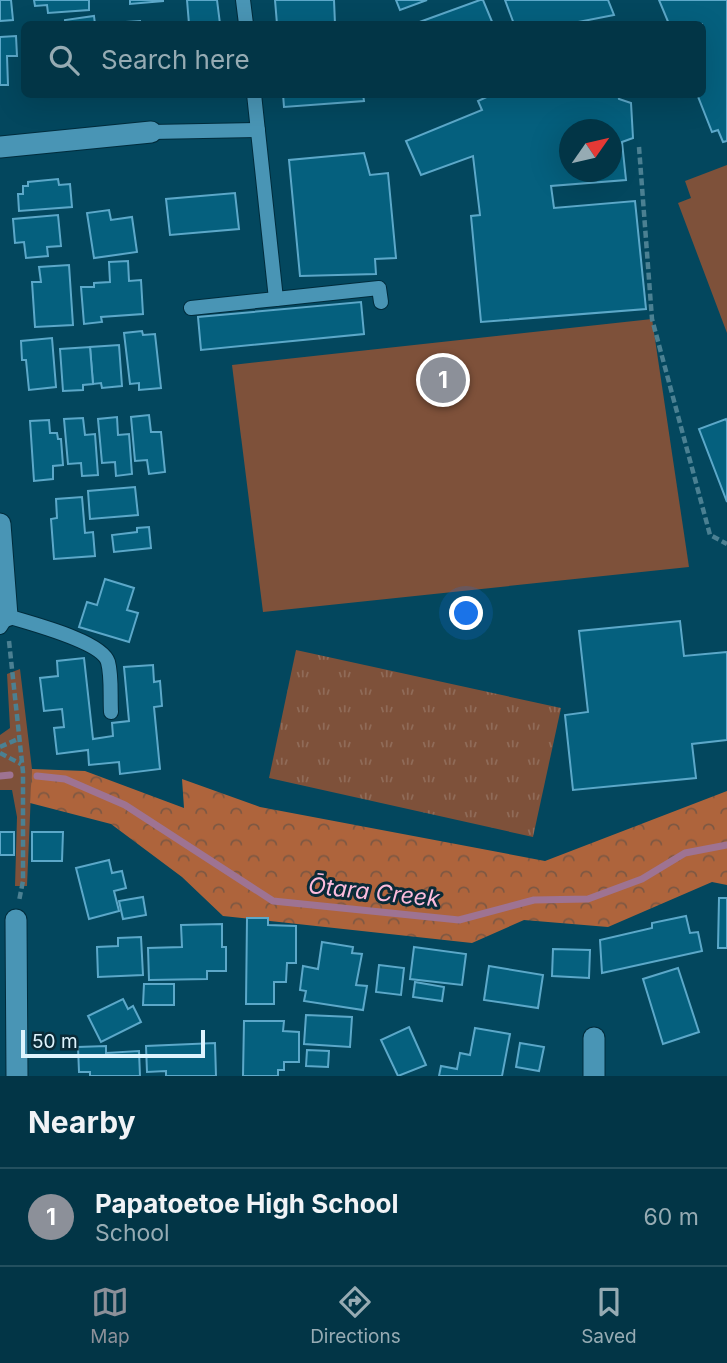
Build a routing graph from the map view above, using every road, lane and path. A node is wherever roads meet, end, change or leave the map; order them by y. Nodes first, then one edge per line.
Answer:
1 (243, 0) edge
2 (246, 21) edge
3 (254, 98) edge
4 (258, 130) junction
5 (151, 132) joint
6 (0, 147) edge
7 (639, 147) dead end
8 (276, 299) junction
9 (381, 302) dead end
10 (191, 307) dead end
11 (0, 524) edge
12 (727, 544) edge
13 (3, 622) edge
14 (111, 712) dead end
15 (19, 738) junction
16 (0, 747) edge
17 (0, 753) edge
18 (22, 764) junction
19 (16, 920) joint
20 (594, 1038) dead end
21 (18, 1076) edge
22 (594, 1076) edge

1 - 2 lane
3 - 4 lane
4 - 5 lane
4 - 8 lane
5 - 6 street
7 - 12 path
8 - 9 lane
8 - 10 lane
11 - 13 street
13 - 14 lane
13 - 15 path
15 - 16 path
15 - 18 path
17 - 18 path
18 - 19 path
19 - 21 street
20 - 22 street

